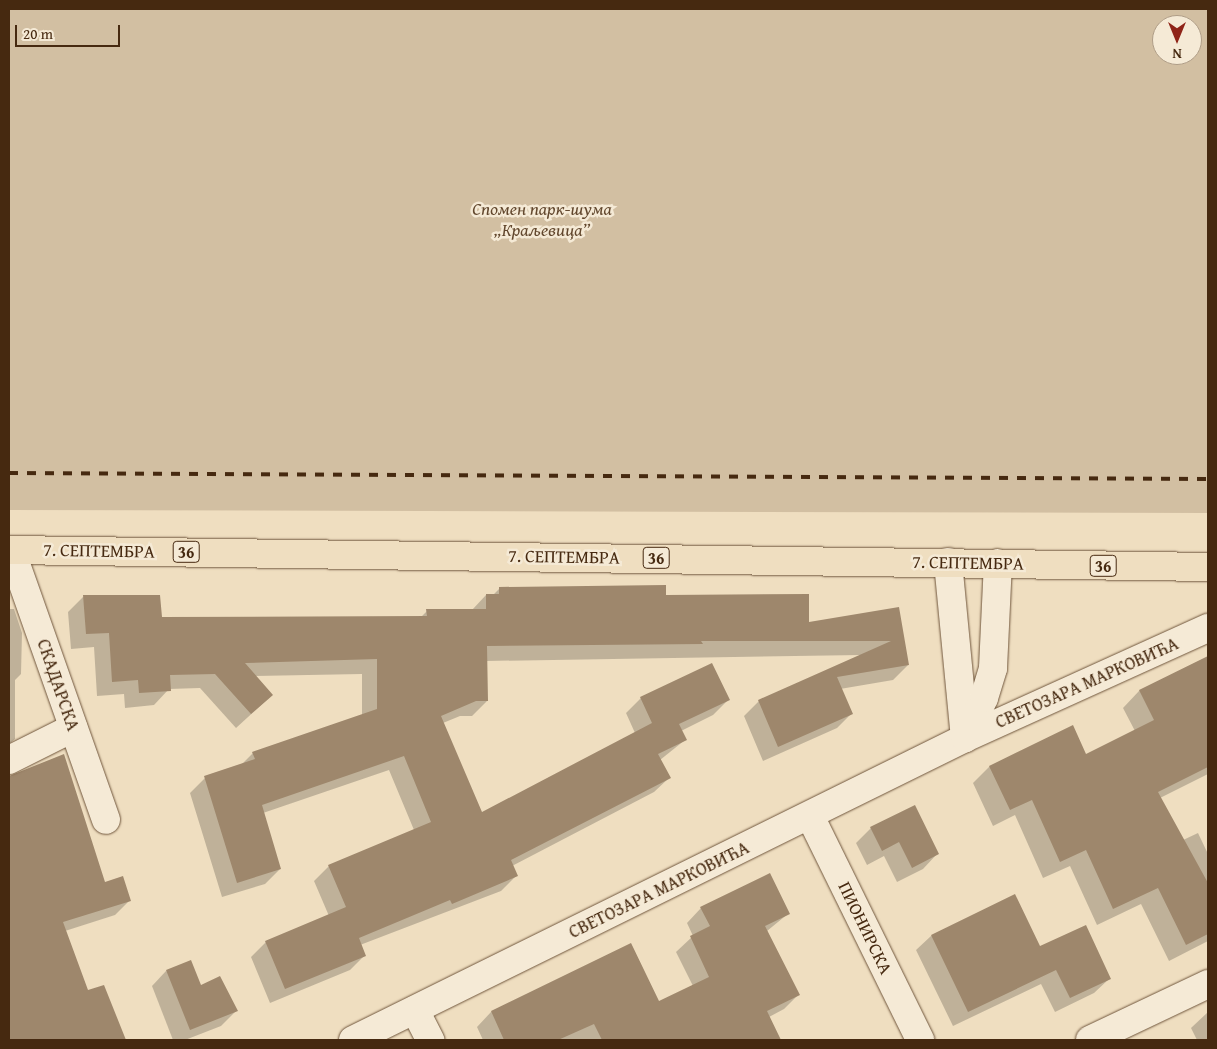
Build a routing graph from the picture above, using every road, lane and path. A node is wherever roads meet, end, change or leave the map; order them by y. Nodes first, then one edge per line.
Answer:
1 (10, 550) edge
2 (948, 562) junction
3 (998, 563) junction
4 (1208, 567) edge
5 (1208, 628) edge
6 (74, 728) junction
7 (965, 738) junction
8 (9, 760) edge
9 (810, 816) junction
10 (106, 820) dead end
11 (1208, 984) edge
12 (415, 1010) junction
13 (353, 1040) edge
14 (430, 1040) edge
15 (920, 1040) edge
16 (1090, 1040) edge

1 - 2 main road, 7. СЕПТЕМБРА / 36
1 - 6 street, СКАДАРСКА
2 - 3 main road, 7. СЕПТЕМБРА / 36
2 - 7 street
3 - 4 main road, 7. СЕПТЕМБРА / 36
3 - 7 street, СВЕТОЗАРА МАРКОВИЋА
5 - 7 street, СВЕТОЗАРА МАРКОВИЋА
6 - 8 street
6 - 10 street, СКАДАРСКА
7 - 9 street, СВЕТОЗАРА МАРКОВИЋА
9 - 12 street, СВЕТОЗАРА МАРКОВИЋА
9 - 15 street, ПИОНИРСКА
11 - 16 street
12 - 13 street, СВЕТОЗАРА МАРКОВИЋА
12 - 14 street

